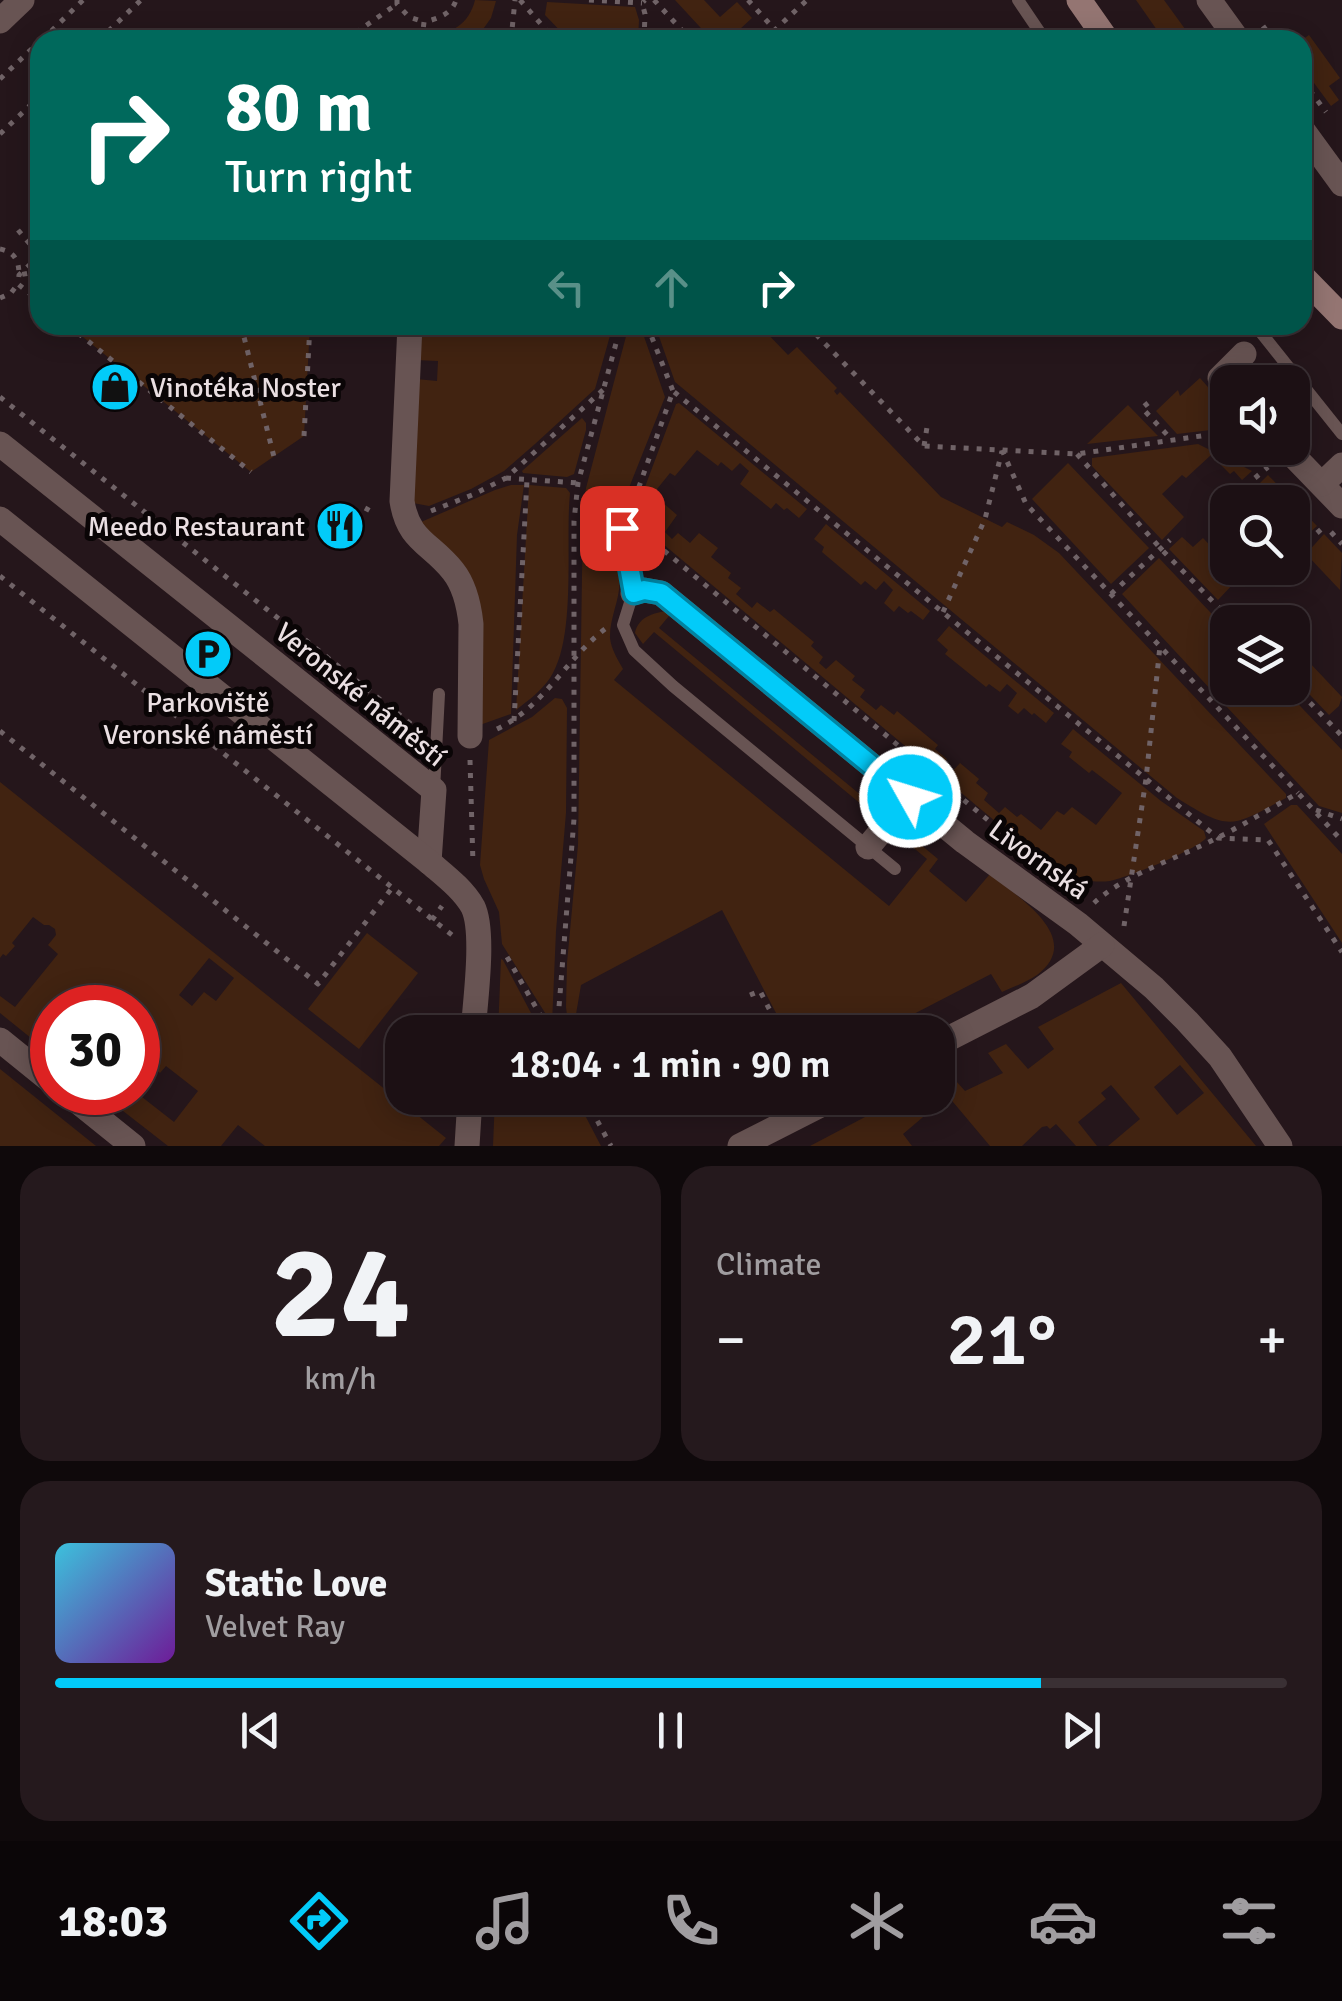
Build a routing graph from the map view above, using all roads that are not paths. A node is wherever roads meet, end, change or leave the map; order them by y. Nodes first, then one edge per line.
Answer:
1 (22, 0) edge
2 (1018, 0) edge
3 (1079, 0) edge
4 (1209, 0) edge
5 (0, 21) edge
6 (1038, 30) edge
7 (1101, 30) edge
8 (1231, 30) edge
9 (1312, 143) edge
10 (1342, 184) edge
11 (1312, 286) edge
12 (1342, 317) edge
13 (410, 335) edge
14 (1263, 335) edge
15 (1244, 354) dead end
16 (1233, 365) edge
17 (1342, 434) edge
18 (0, 444) edge
19 (1303, 465) edge
20 (1342, 465) edge
21 (1322, 484) junction
22 (1342, 506) edge
23 (0, 519) edge
24 (624, 524) road end
25 (634, 593) junction
26 (440, 694) dead end
27 (470, 736) road end
28 (434, 790) junction
29 (910, 797) junction
30 (868, 847) junction
31 (429, 862) junction
32 (895, 869) dead end
33 (1112, 939) junction
34 (474, 1015) edge
35 (955, 1035) edge
36 (0, 1040) edge
37 (30, 1064) edge
38 (95, 1115) edge
39 (469, 1115) edge
40 (801, 1115) edge
41 (133, 1146) edge
42 (467, 1146) edge
43 (740, 1146) edge
44 (1280, 1146) edge

1 - 5 street
2 - 6 lane
3 - 7 street
4 - 8 street
9 - 10 street
11 - 12 street
13 - 27 street, Veronské náměstí
14 - 17 lane
15 - 16 street
18 - 28 street, Veronské náměstí
19 - 21 street
20 - 21 street
21 - 22 street
23 - 31 street
24 - 25 lane
25 - 29 street, Livornská
25 - 30 lane
26 - 28 lane
28 - 31 street, Veronské náměstí
29 - 30 street
29 - 33 street, Livornská
30 - 32 lane
31 - 34 street
33 - 35 street
33 - 44 street, Livornská
36 - 37 street
38 - 41 street
39 - 42 street
40 - 43 street

